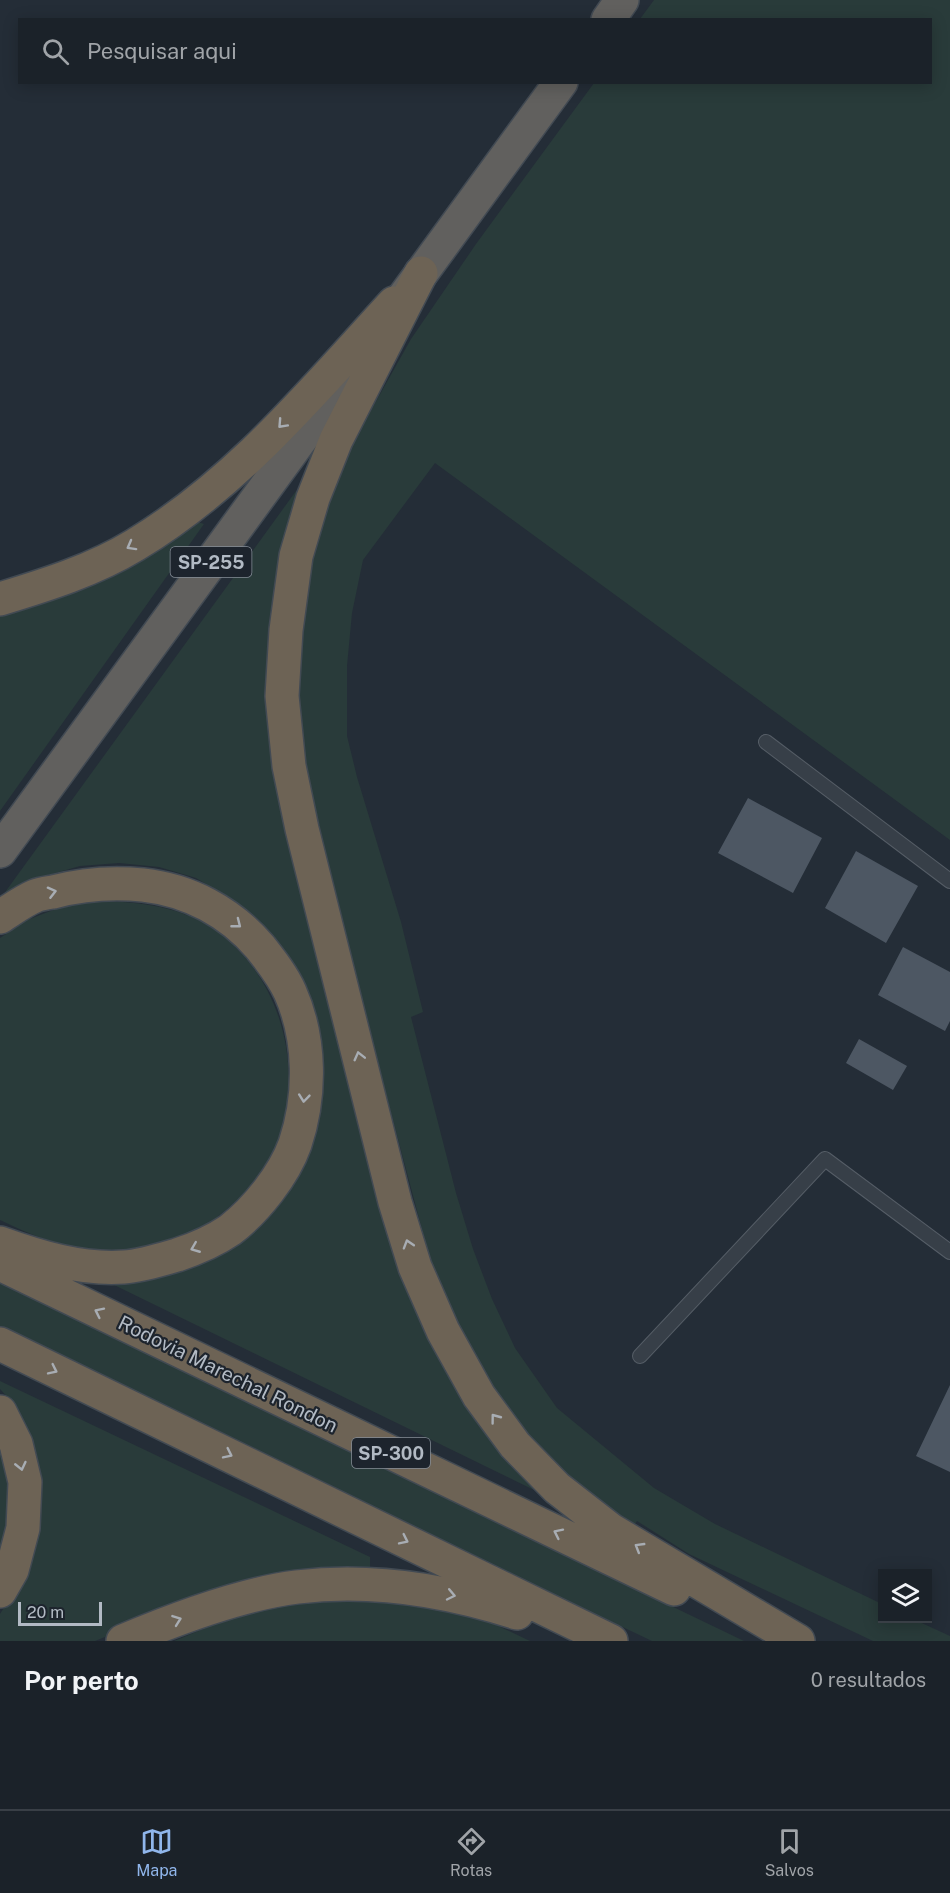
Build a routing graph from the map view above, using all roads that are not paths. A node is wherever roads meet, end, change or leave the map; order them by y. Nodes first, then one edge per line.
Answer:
1 (622, 0) edge
2 (609, 18) edge
3 (560, 84) edge
4 (421, 273) junction
5 (0, 599) edge
6 (766, 742) dead end
7 (0, 851) edge
8 (950, 880) edge
9 (0, 917) edge
10 (0, 1243) edge
11 (950, 1252) edge
12 (0, 1264) edge
13 (0, 1344) edge
14 (640, 1356) dead end
15 (0, 1412) edge
16 (0, 1591) edge
17 (123, 1641) edge
18 (595, 1641) edge
19 (611, 1641) edge
20 (781, 1641) edge
21 (798, 1641) edge

1 - 2 highway
3 - 4 highway, SP-255
4 -> 5 highway
4 - 7 highway, SP-255
21 -> 4 highway
6 - 8 lane
9 -> 10 highway
11 - 14 lane
20 -> 12 highway, Rodovia Marechal Rondon / SP-300
13 -> 19 highway
15 -> 16 highway
17 -> 18 highway

